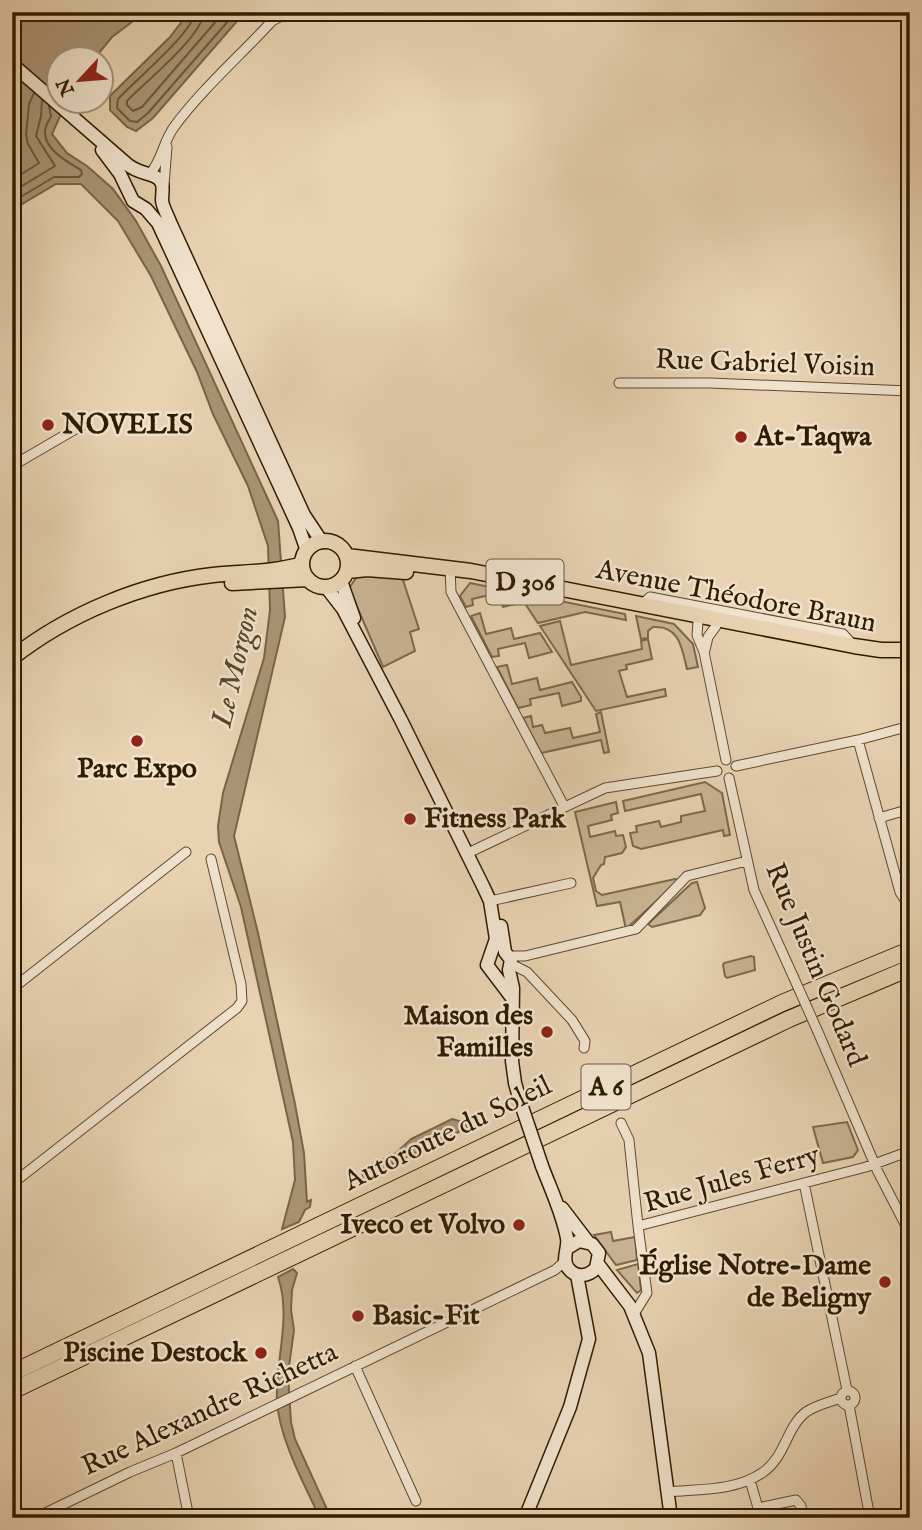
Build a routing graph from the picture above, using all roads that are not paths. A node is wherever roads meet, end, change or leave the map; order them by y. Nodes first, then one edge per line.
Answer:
1 (289, 12) edge
2 (12, 64) edge
3 (80, 123) junction
4 (166, 142) junction
5 (147, 175) junction
6 (131, 192) junction
7 (163, 194) junction
8 (146, 209) junction
9 (619, 383) dead end
10 (910, 391) edge
11 (84, 424) dead end
12 (12, 466) edge
13 (321, 542) junction
14 (305, 557) junction
15 (345, 569) junction
16 (450, 572) junction
17 (287, 574) junction
18 (308, 579) junction
19 (326, 587) junction
20 (701, 615) junction
21 (716, 626) junction
22 (910, 650) edge
23 (704, 652) junction
24 (12, 658) edge
25 (910, 659) edge
26 (376, 674) junction
27 (910, 726) edge
28 (858, 740) junction
29 (726, 760) junction
30 (736, 766) junction
31 (717, 771) junction
32 (729, 778) junction
33 (564, 806) junction
34 (910, 810) edge
35 (880, 818) junction
36 (186, 852) dead end
37 (468, 853) junction
38 (211, 859) dead end
39 (747, 861) junction
40 (572, 883) dead end
41 (490, 901) junction
42 (910, 902) edge
43 (910, 950) edge
44 (506, 959) junction
45 (910, 968) edge
46 (496, 975) junction
47 (12, 989) edge
48 (512, 998) junction
49 (584, 1048) dead end
50 (621, 1123) dead end
51 (910, 1151) edge
52 (875, 1164) junction
53 (804, 1183) junction
54 (12, 1184) edge
55 (560, 1205) junction
56 (907, 1220) edge
57 (639, 1226) junction
58 (587, 1242) junction
59 (569, 1247) junction
60 (910, 1254) edge
61 (598, 1264) junction
62 (567, 1269) junction
63 (637, 1309) junction
64 (355, 1366) junction
65 (12, 1373) edge
66 (12, 1391) edge
67 (845, 1398) junction
68 (176, 1453) junction
69 (750, 1480) junction
70 (668, 1492) junction
71 (416, 1501) dead end
72 (758, 1507) junction
73 (35, 1518) edge
74 (189, 1518) edge
75 (525, 1518) edge
76 (671, 1518) edge
77 (760, 1518) edge
78 (803, 1518) edge
79 (870, 1518) edge

1 - 4 street
2 - 3 street
3 - 5 street
3 - 6 street
4 - 5 street
4 - 7 street
5 - 6 street
5 - 7 street
6 - 8 street
7 - 8 street
7 - 13 street
8 - 14 street
9 - 10 street, Rue Gabriel Voisin
11 - 12 street
13 - 14 main road
13 - 15 main road
14 - 17 main road
14 - 18 main road
15 - 16 main road, Avenue Théodore Braun / D 306
15 - 19 main road
15 - 26 street
16 - 20 main road, Avenue Théodore Braun / D 306
16 - 20 main road, Avenue Théodore Braun / D 306
16 - 33 street
17 - 18 main road
17 - 24 main road
18 - 19 main road
19 - 26 street
20 - 21 main road, Avenue Théodore Braun / D 306
20 - 22 main road, Avenue Théodore Braun / D 306
20 - 23 street
21 - 23 street
21 - 25 main road, Avenue Théodore Braun / D 306
23 - 29 street
26 - 37 street
27 - 28 street
28 - 30 street
28 - 35 street
29 - 30 street
29 - 31 street
30 - 32 street
31 - 32 street
31 - 33 street
32 - 39 street, Rue Justin Godard
33 - 37 street
34 - 35 street
35 - 42 street
36 - 47 street
37 - 41 street
38 - 54 street
39 - 44 street
39 - 52 street, Rue Justin Godard, bridge
40 - 41 street
41 - 44 street
43 - 65 highway, Autoroute du Soleil / A 6
44 - 46 street
44 - 46 street
44 - 48 street
44 - 49 street
45 - 66 highway, Autoroute du Soleil / A 6
46 - 48 street
48 - 55 street, bridge
50 - 57 street
51 - 52 street, Rue Jules Ferry
52 - 53 street, Rue Jules Ferry
52 - 56 street, Rue Justin Godard
53 - 57 street, Rue Jules Ferry
53 - 67 street
55 - 58 street
55 - 59 street
56 - 60 street, Rue Justin Godard
57 - 63 street, Rue Jules Ferry
58 - 59 street
58 - 61 street
59 - 62 street
61 - 62 street
61 - 63 street
62 - 64 street, Rue Alexandre Richetta
62 - 75 street
63 - 70 street
64 - 68 street, Rue Alexandre Richetta
64 - 71 street
67 - 69 street
67 - 79 street
68 - 73 street, Rue Alexandre Richetta
68 - 74 street
69 - 70 street
69 - 72 street
70 - 76 street
72 - 77 street
72 - 78 street

